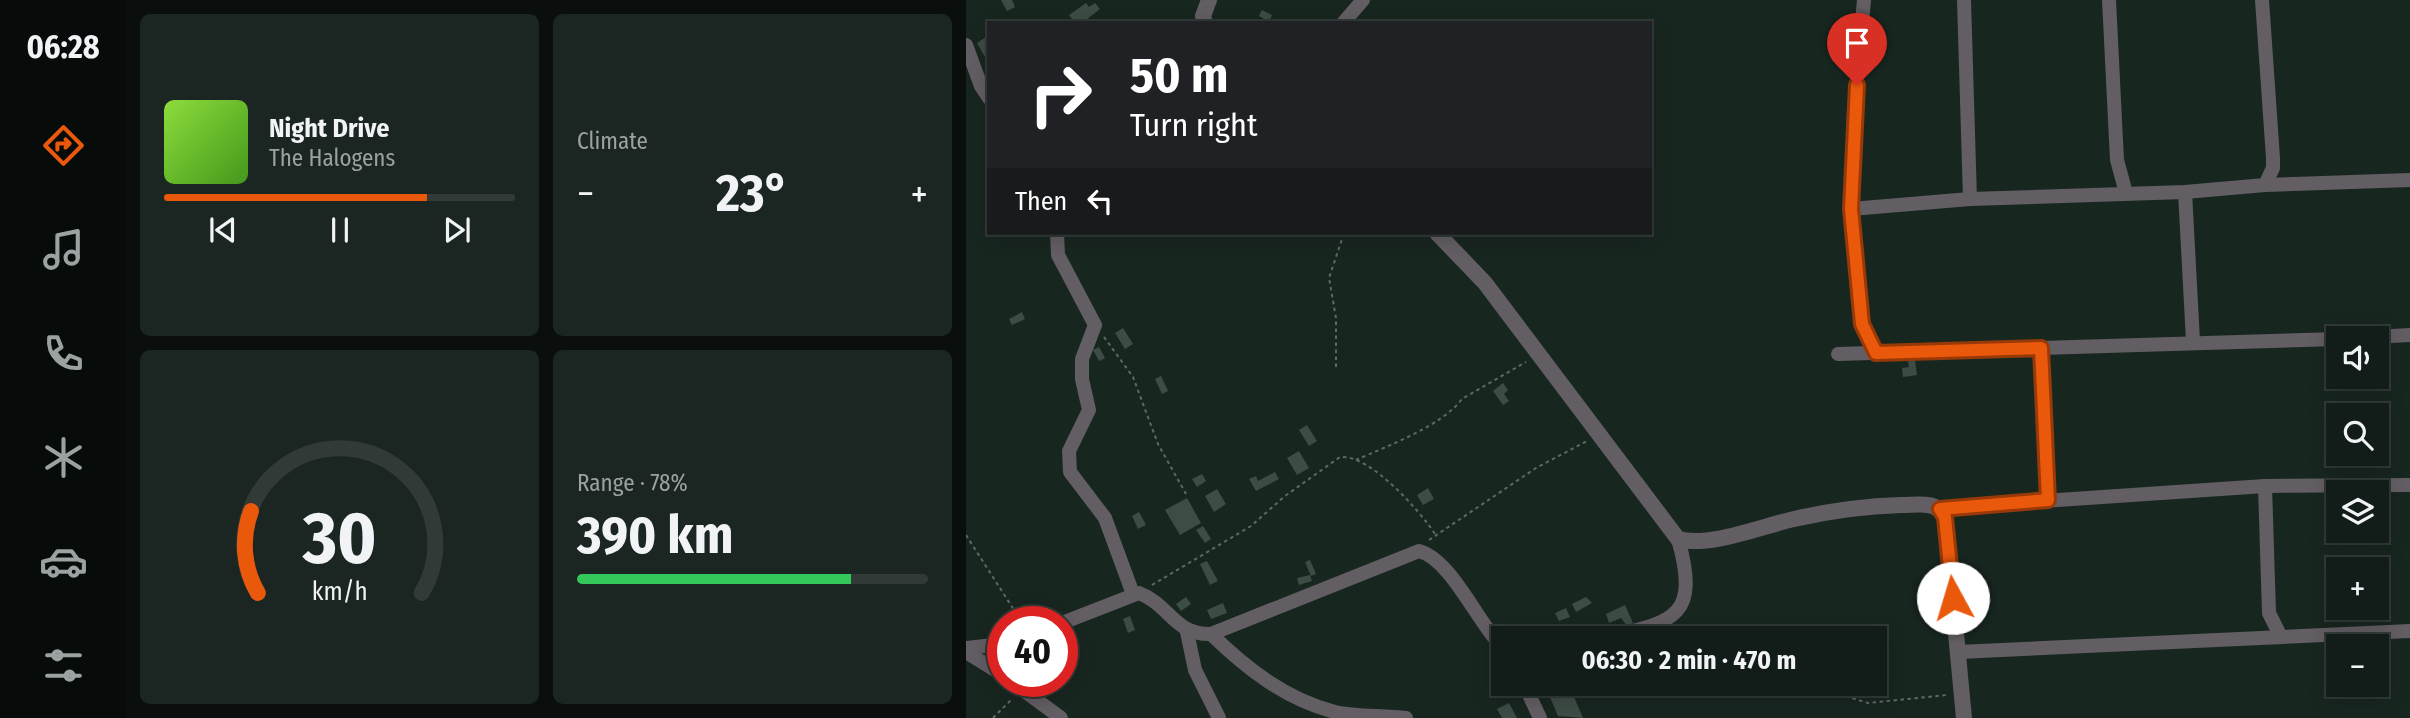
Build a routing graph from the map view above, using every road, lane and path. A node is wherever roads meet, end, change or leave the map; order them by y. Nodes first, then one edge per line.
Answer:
1 (1209, 0) edge
2 (1363, 0) edge
3 (1864, 0) edge
4 (1964, 0) edge
5 (2109, 0) edge
6 (2262, 0) edge
7 (1204, 21) edge
8 (1345, 21) edge
9 (966, 45) edge
10 (987, 95) edge
11 (2410, 180) edge
12 (2264, 186) junction
13 (2126, 192) junction
14 (2185, 192) junction
15 (1970, 198) junction
16 (1851, 209) junction
17 (1057, 235) edge
18 (1343, 235) edge
19 (1439, 235) edge
20 (1095, 325) junction
21 (2410, 335) edge
22 (2389, 336) edge
23 (2326, 339) edge
24 (2193, 341) junction
25 (2041, 348) junction
26 (1876, 353) junction
27 (1838, 354) dead end
28 (1539, 355) junction
29 (1336, 367) dead end
30 (1600, 435) junction
31 (1356, 460) junction
32 (2410, 485) edge
33 (2265, 486) junction
34 (1186, 494) dead end
35 (2048, 500) junction
36 (1940, 509) junction
37 (1435, 534) junction
38 (966, 535) edge
39 (1678, 539) junction
40 (1419, 551) junction
41 (1136, 594) junction
42 (1011, 606) edge
43 (1078, 617) edge
44 (1648, 626) edge
45 (2410, 631) edge
46 (1187, 632) junction
47 (1491, 632) edge
48 (1211, 634) junction
49 (2281, 637) junction
50 (987, 647) edge
51 (966, 650) edge
52 (1959, 652) junction
53 (987, 664) edge
54 (1962, 693) junction
55 (1530, 696) edge
56 (1845, 696) edge
57 (1012, 697) edge
58 (1033, 697) edge
59 (993, 718) edge
60 (1061, 718) edge
61 (1219, 718) edge
62 (1406, 718) edge
63 (1540, 718) edge
64 (1964, 718) edge

1 - 7 street
2 - 8 street
3 - 16 street
4 - 15 street
5 - 13 street
6 - 12 street
9 - 10 street
11 - 12 street
12 - 14 street
13 - 14 street
13 - 15 street
14 - 24 street
15 - 16 street
16 - 26 street
17 - 20 street
18 - 29 path
19 - 28 street
20 - 34 path
20 - 41 street
21 - 22 street
23 - 24 street
24 - 25 street
25 - 26 street
25 - 35 street
26 - 27 street
28 - 30 street
28 - 31 path
30 - 37 path
30 - 39 street
31 - 37 path
31 - 41 path
32 - 33 street
33 - 35 street
33 - 49 street
35 - 36 street
36 - 39 street
36 - 52 street
37 - 40 path
38 - 42 path
39 - 44 street
40 - 47 street
40 - 48 street
41 - 43 street
41 - 46 street
45 - 49 street
46 - 48 street
46 - 61 street
48 - 62 street
49 - 52 street
50 - 51 street
51 - 53 street
52 - 54 street
54 - 56 path
54 - 64 street
55 - 63 street
57 - 59 path
58 - 60 street

